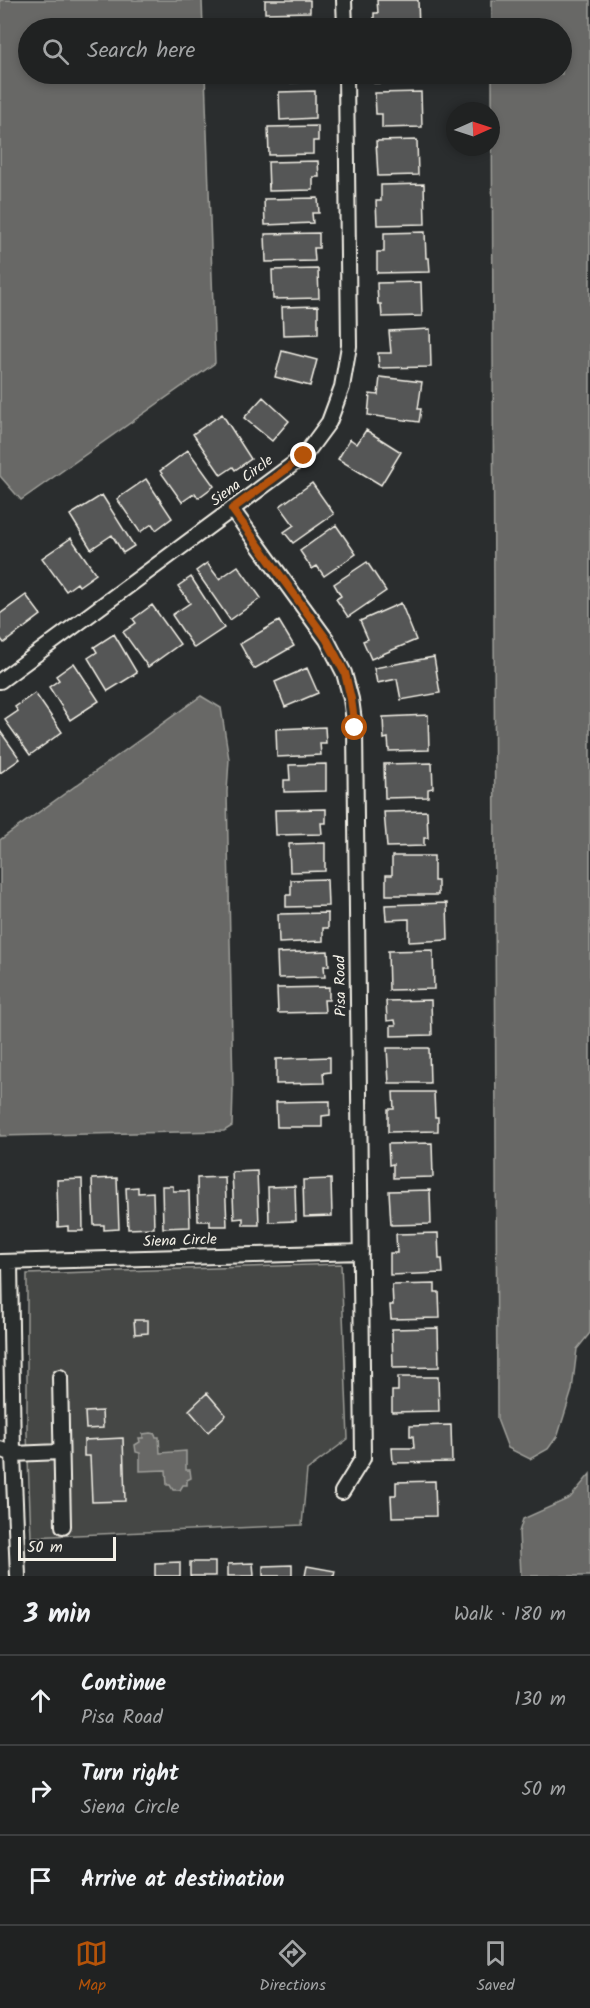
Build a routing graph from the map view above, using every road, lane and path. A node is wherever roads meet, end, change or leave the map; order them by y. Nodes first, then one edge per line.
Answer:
1 (344, 0) edge
2 (345, 18) edge
3 (345, 84) edge
4 (232, 509) junction
5 (0, 681) edge
6 (361, 1252) junction
7 (5, 1262) edge
8 (60, 1377) dead end
9 (7, 1452) edge
10 (60, 1452) junction
11 (0, 1461) edge
12 (342, 1492) dead end
13 (63, 1526) dead end
14 (18, 1576) edge

1 - 2 street
3 - 4 street, Siena Circle
4 - 5 street, Siena Circle
4 - 6 street, Pisa Road
6 - 7 street, Siena Circle
6 - 12 street, Pisa Road
7 - 9 street
8 - 10 street
9 - 10 street
9 - 11 street
9 - 14 street
10 - 13 street

